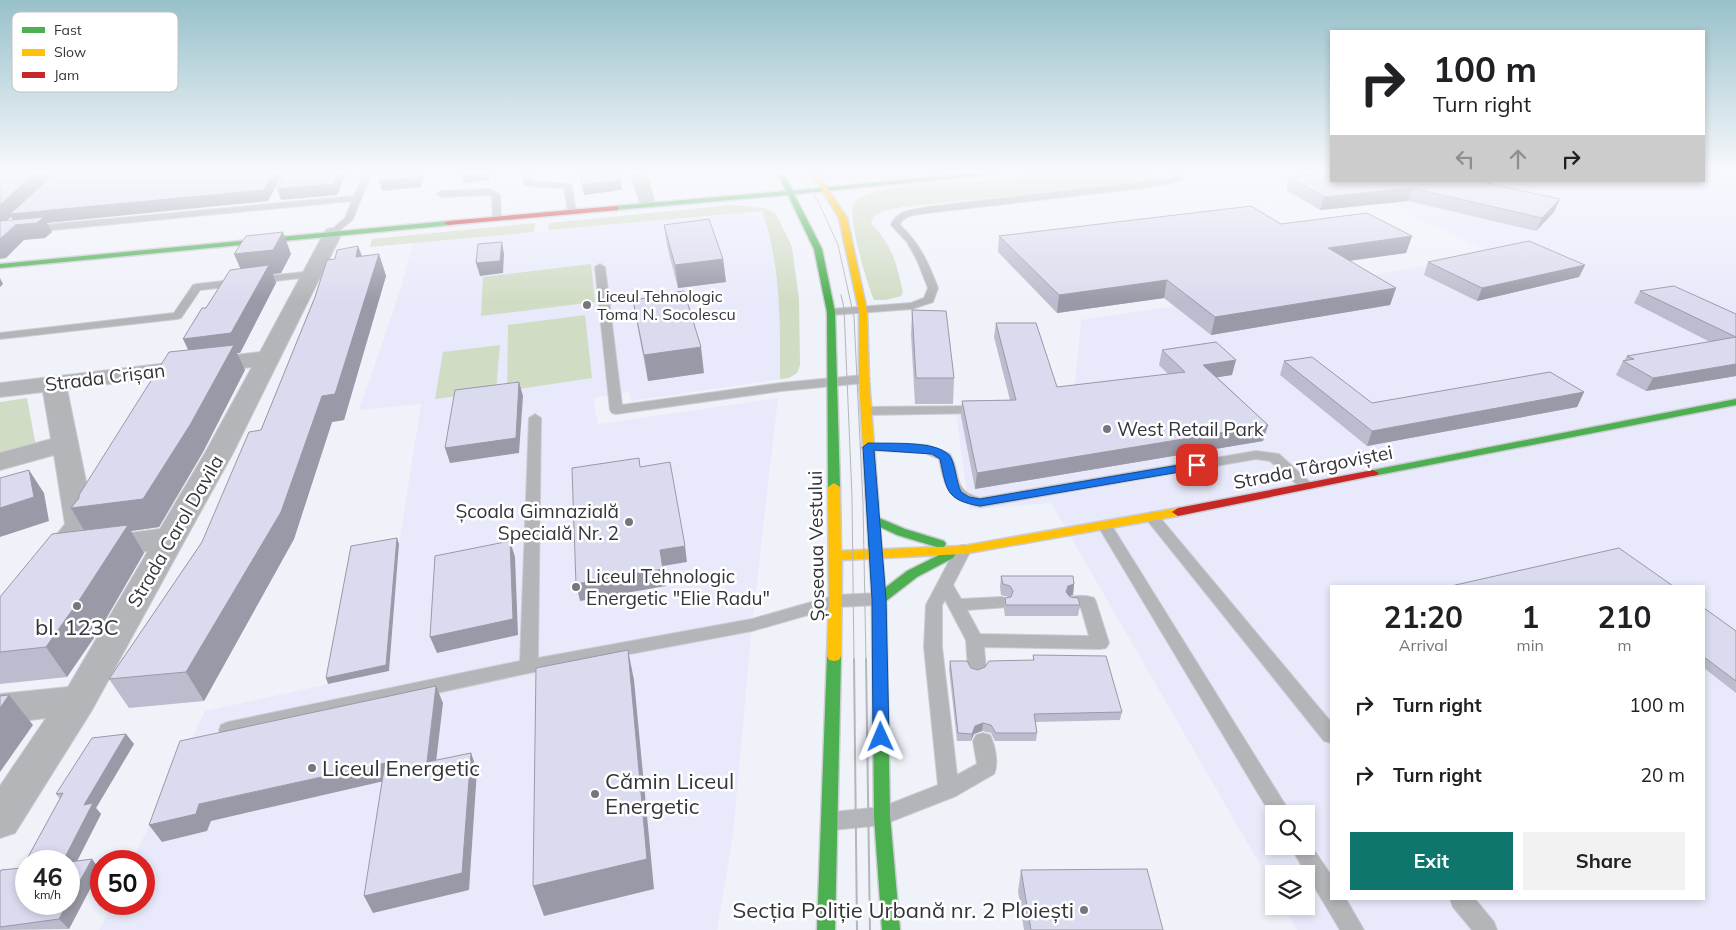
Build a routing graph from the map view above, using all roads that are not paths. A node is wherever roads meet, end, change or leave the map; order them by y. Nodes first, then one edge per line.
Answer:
1 (157, 215) edge
2 (351, 215) edge
3 (521, 215) edge
4 (793, 215) edge
5 (803, 215) edge
6 (841, 215) edge
7 (902, 215) edge
8 (497, 218) joint
9 (843, 218) joint
10 (807, 224) junction
11 (21, 231) edge
12 (333, 234) junction
13 (0, 266) edge
14 (600, 267) dead end
15 (313, 274) junction
16 (863, 311) junction
17 (831, 312) junction
18 (0, 336) edge
19 (269, 358) junction
20 (864, 379) junction
21 (831, 381) junction
22 (54, 384) junction
23 (0, 390) edge
24 (1736, 402) edge
25 (985, 410) edge
26 (866, 411) junction
27 (535, 418) dead end
28 (66, 443) junction
29 (868, 447) junction
30 (0, 462) edge
31 (1307, 486) junction
32 (1152, 517) junction
33 (874, 520) junction
34 (1105, 526) junction
35 (171, 538) junction
36 (963, 550) junction
37 (875, 554) junction
38 (835, 556) junction
39 (945, 585) junction
40 (879, 599) junction
41 (836, 601) junction
42 (1074, 602) edge
43 (1002, 603) dead end
44 (957, 605) junction
45 (975, 640) junction
46 (529, 666) junction
47 (977, 669) edge
48 (79, 700) junction
49 (0, 709) edge
50 (228, 730) edge
51 (1330, 734) edge
52 (983, 742) dead end
53 (949, 790) junction
54 (1276, 805) edge
55 (882, 816) junction
56 (0, 820) edge
57 (830, 821) junction
58 (1307, 855) edge
59 (1330, 893) edge
60 (1334, 900) edge
61 (1462, 900) edge
62 (826, 930) edge
63 (891, 930) edge
64 (1352, 930) edge
65 (1486, 930) edge

1 - 11 lane
2 - 12 lane
3 - 8 main road
4 - 10 main road
5 - 10 main road, Șoseaua Vestului
6 - 9 main road
7 - 16 lane
8 - 12 main road
9 - 16 main road
10 - 17 main road, Șoseaua Vestului
12 - 13 main road
12 - 15 street, Strada Carol Davila
14 - 21 lane
15 - 18 lane
15 - 19 street, Strada Carol Davila
16 - 17 lane
16 - 20 main road
17 - 21 main road, Șoseaua Vestului
19 - 22 street, Strada Crișan
19 - 35 street, Strada Carol Davila
20 - 21 lane
20 - 26 main road
21 - 38 main road, Șoseaua Vestului
22 - 23 street, Strada Crișan
22 - 28 street
24 - 31 main road, Strada Târgoviștei
25 - 26 lane
26 - 29 main road
27 - 46 lane
28 - 30 street
28 - 35 street
29 - 31 lane
29 - 33 main road
31 - 32 main road, Strada Târgoviștei
32 - 34 main road, Strada Târgoviștei
32 - 51 lane
33 - 36 main road
33 - 37 main road
34 - 36 main road, Strada Târgoviștei
34 - 54 lane
35 - 48 street, Strada Carol Davila
36 - 37 main road, Strada Târgoviștei
36 - 39 lane
36 - 40 main road
37 - 38 main road, Strada Târgoviștei
37 - 40 main road
38 - 41 main road, Șoseaua Vestului
39 - 44 lane
39 - 53 lane
40 - 41 lane
40 - 55 main road
41 - 46 lane
41 - 57 main road, Șoseaua Vestului
42 - 45 lane
43 - 44 lane
44 - 45 lane
45 - 47 lane
46 - 50 lane
48 - 49 street
48 - 56 street, Strada Carol Davila
52 - 53 lane
53 - 55 lane
55 - 57 lane
55 - 63 main road
57 - 62 main road, Șoseaua Vestului
58 - 59 lane
60 - 64 lane
61 - 65 lane

